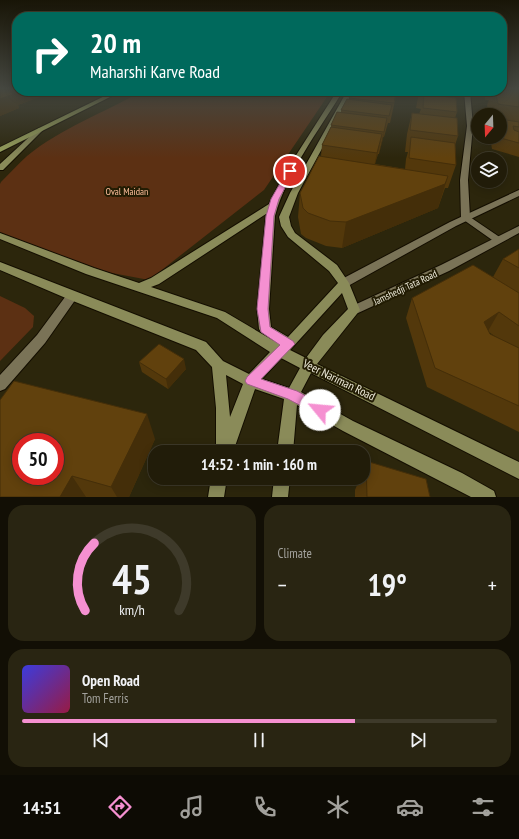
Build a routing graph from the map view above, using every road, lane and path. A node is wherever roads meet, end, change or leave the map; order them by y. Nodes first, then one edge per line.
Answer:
1 (76, 111) edge
2 (327, 111) edge
3 (339, 111) edge
4 (469, 111) edge
5 (41, 128) junction
6 (0, 150) edge
7 (0, 168) edge
8 (519, 193) edge
9 (273, 206) junction
10 (466, 218) junction
11 (519, 229) edge
12 (0, 236) edge
13 (498, 240) junction
14 (0, 266) edge
15 (344, 283) junction
16 (139, 288) junction
17 (72, 296) junction
18 (354, 310) junction
19 (284, 348) junction
20 (218, 365) junction
21 (308, 365) junction
22 (251, 381) junction
23 (0, 385) edge
24 (292, 395) junction
25 (224, 445) edge
26 (227, 445) edge
27 (286, 445) edge
28 (519, 470) edge
29 (218, 485) edge
30 (281, 485) edge
31 (216, 497) edge
32 (280, 497) edge
33 (488, 497) edge

1 - 5 main road
2 - 9 main road
3 - 15 main road
4 - 10 street
5 - 6 main road
5 - 7 main road
8 - 10 street
9 - 16 main road
9 - 19 main road
10 - 13 street
10 - 15 street
11 - 13 street, Jamshedji Tata Road
12 - 16 main road, Veer Nariman Road
13 - 18 street, Jamshedji Tata Road
14 - 17 main road
15 - 18 main road
15 - 19 main road
16 - 19 main road, Veer Nariman Road
17 - 20 main road
17 - 23 street
18 - 21 main road, Jamshedji Tata Road
19 - 21 main road, Veer Nariman Road
19 - 22 main road
20 - 22 main road
20 - 25 main road
21 - 24 main road, Jamshedji Tata Road
21 - 28 main road, Veer Nariman Road
22 - 24 main road
22 - 26 main road
24 - 27 main road
24 - 33 main road
29 - 31 main road
30 - 32 main road

